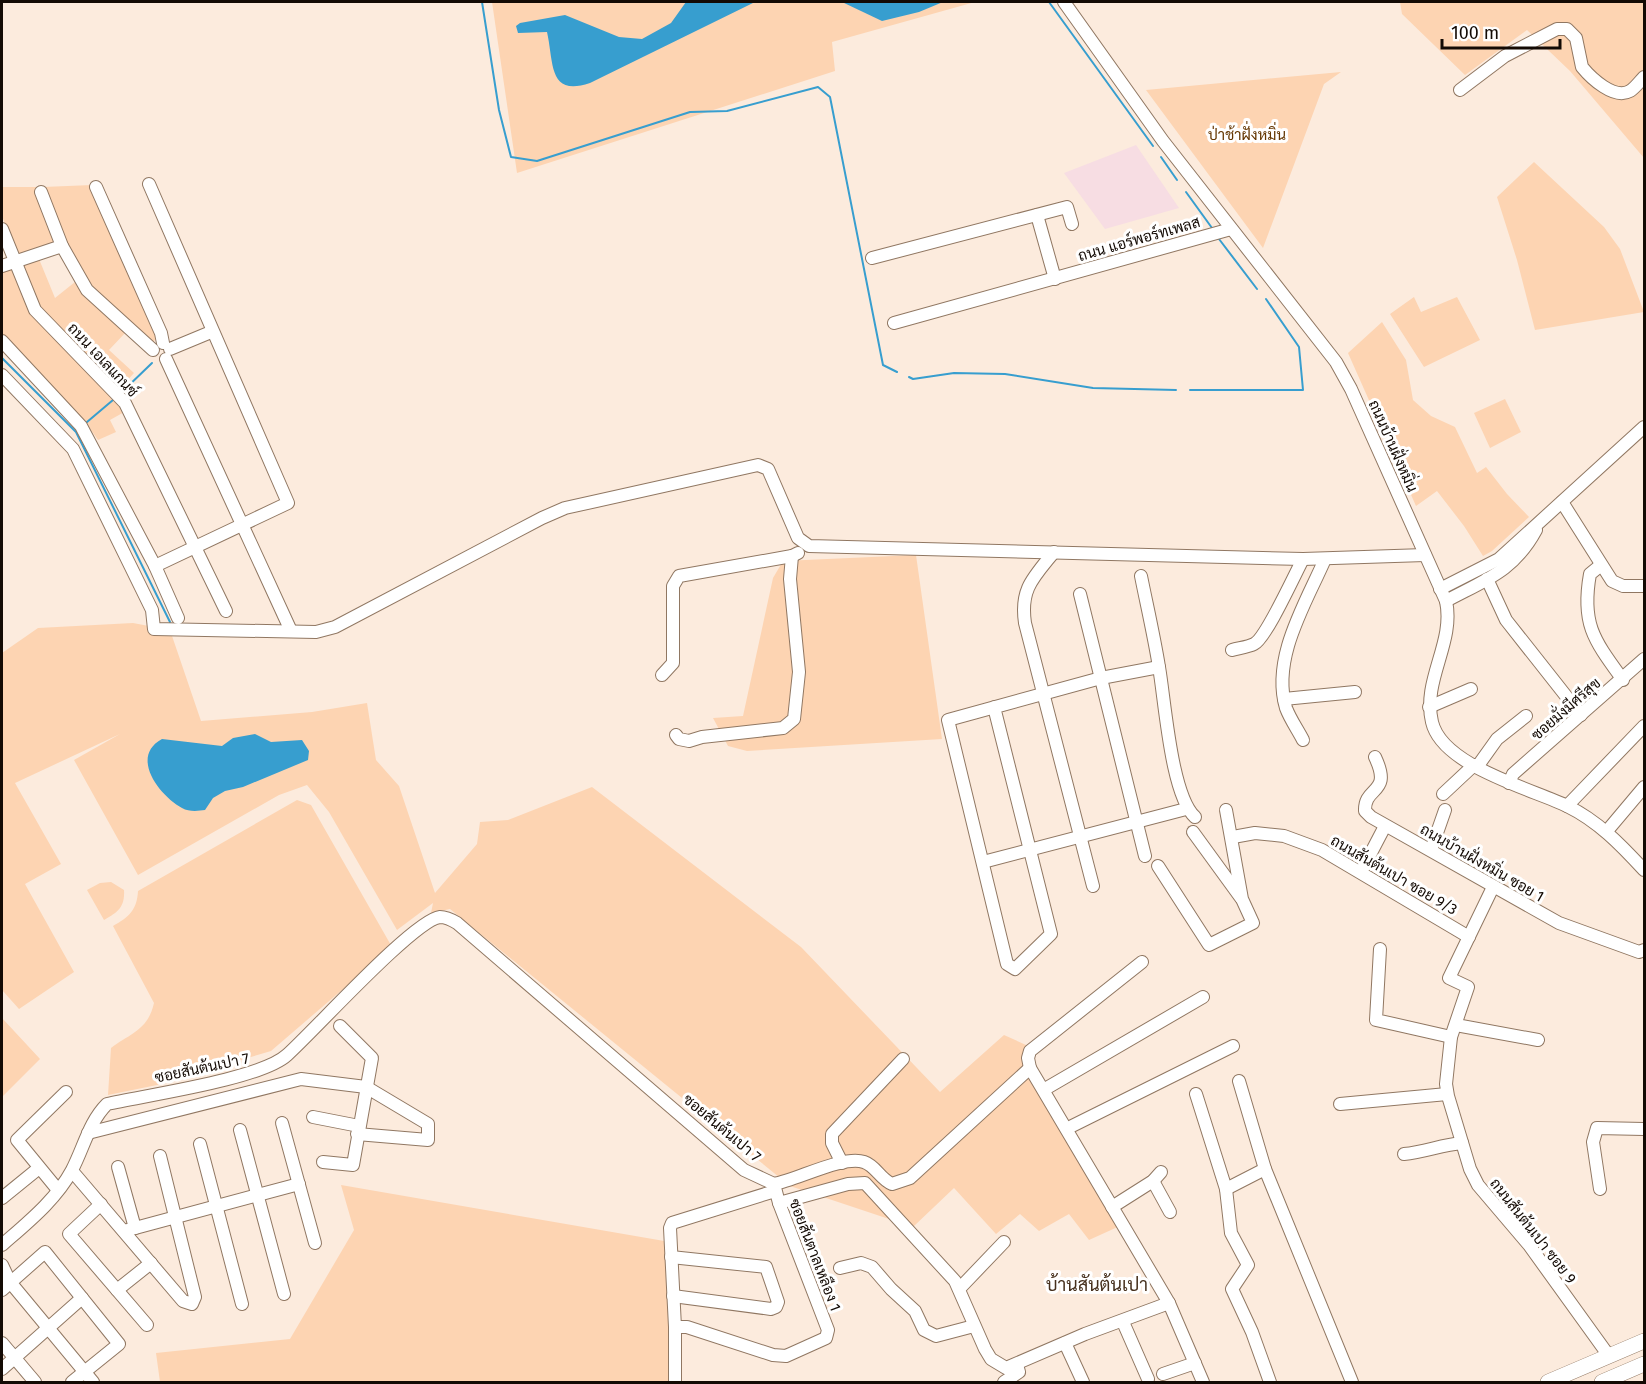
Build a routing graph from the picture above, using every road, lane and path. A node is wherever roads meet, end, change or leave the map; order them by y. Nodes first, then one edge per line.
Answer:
1 (1064, 2) edge
2 (1644, 78) edge
3 (1460, 90) dead end
4 (149, 184) dead end
5 (96, 187) dead end
6 (41, 192) dead end
7 (1037, 215) junction
8 (1072, 224) dead end
9 (2, 229) edge
10 (1231, 229) junction
11 (62, 246) junction
12 (872, 258) dead end
13 (15, 261) junction
14 (2, 266) edge
15 (1055, 279) junction
16 (894, 322) dead end
17 (212, 332) junction
18 (2, 341) edge
19 (163, 350) junction
20 (2, 375) edge
21 (1644, 427) edge
22 (1562, 502) junction
23 (1540, 524) junction
24 (243, 527) junction
25 (809, 546) junction
26 (197, 547) junction
27 (1054, 552) junction
28 (1425, 555) junction
29 (792, 556) junction
30 (1303, 559) junction
31 (1325, 559) junction
32 (1601, 565) junction
33 (155, 566) junction
34 (1141, 576) dead end
35 (1487, 579) junction
36 (1644, 586) edge
37 (1440, 589) junction
38 (1080, 594) dead end
39 (1446, 601) junction
40 (226, 611) dead end
41 (178, 618) dead end
42 (291, 631) junction
43 (1232, 650) dead end
44 (1644, 659) edge
45 (1159, 667) junction
46 (662, 675) dead end
47 (1101, 678) junction
48 (1623, 680) junction
49 (1471, 689) dead end
50 (1355, 692) dead end
51 (1045, 693) junction
52 (1284, 699) junction
53 (994, 707) junction
54 (1429, 707) junction
55 (1581, 715) junction
56 (1526, 716) dead end
57 (1644, 726) edge
58 (676, 735) dead end
59 (1304, 741) dead end
60 (1375, 758) dead end
61 (1475, 766) junction
62 (1509, 783) junction
63 (1644, 787) edge
64 (1443, 794) dead end
65 (1567, 806) junction
66 (1226, 810) dead end
67 (1446, 810) dead end
68 (1137, 821) junction
69 (1385, 826) junction
70 (1607, 831) junction
71 (1193, 832) dead end
72 (1080, 836) junction
73 (1233, 837) junction
74 (1030, 849) junction
75 (1431, 850) junction
76 (1145, 856) dead end
77 (983, 862) junction
78 (1158, 866) dead end
79 (1644, 869) edge
80 (1361, 872) junction
81 (1093, 886) dead end
82 (1493, 887) junction
83 (1242, 899) junction
84 (1469, 937) junction
85 (1380, 949) dead end
86 (1644, 950) edge
87 (1142, 962) dead end
88 (1203, 997) dead end
89 (1456, 1025) junction
90 (340, 1026) dead end
91 (1451, 1037) junction
92 (1538, 1040) dead end
93 (1233, 1046) dead end
94 (903, 1059) dead end
95 (1030, 1068) junction
96 (1239, 1081) dead end
97 (366, 1087) junction
98 (1045, 1089) junction
99 (66, 1092) dead end
100 (1196, 1094) dead end
101 (1448, 1094) junction
102 (1340, 1104) dead end
103 (313, 1117) dead end
104 (282, 1123) dead end
105 (1068, 1128) junction
106 (1644, 1129) edge
107 (240, 1130) dead end
108 (358, 1130) junction
109 (88, 1133) junction
110 (1462, 1143) junction
111 (200, 1144) dead end
112 (1404, 1154) dead end
113 (160, 1156) dead end
114 (323, 1162) dead end
115 (842, 1163) junction
116 (118, 1167) dead end
117 (39, 1168) junction
118 (1265, 1169) junction
119 (72, 1171) junction
120 (299, 1184) junction
121 (775, 1187) junction
122 (1226, 1189) junction
123 (1600, 1189) dead end
124 (58, 1190) junction
125 (258, 1195) junction
126 (2, 1197) edge
127 (779, 1203) junction
128 (101, 1204) junction
129 (216, 1206) junction
130 (1112, 1207) junction
131 (1170, 1212) dead end
132 (176, 1216) junction
133 (129, 1229) junction
134 (1004, 1242) dead end
135 (315, 1244) dead end
136 (2, 1245) edge
137 (671, 1257) junction
138 (151, 1263) junction
139 (2, 1265) edge
140 (840, 1268) dead end
141 (4, 1284) edge
142 (960, 1288) junction
143 (117, 1290) junction
144 (284, 1294) dead end
145 (674, 1296) junction
146 (82, 1298) junction
147 (1169, 1303) junction
148 (242, 1304) dead end
149 (1123, 1322) junction
150 (147, 1325) dead end
151 (974, 1326) junction
152 (675, 1327) junction
153 (48, 1328) junction
154 (1644, 1341) edge
155 (2, 1343) edge
156 (1065, 1343) junction
157 (1610, 1356) junction
158 (14, 1358) junction
159 (1195, 1363) junction
160 (1644, 1364) edge
161 (2, 1369) edge
162 (85, 1372) junction
163 (1020, 1373) edge
164 (1163, 1374) dead end
165 (1149, 1379) dead end
166 (35, 1383) edge
167 (72, 1383) edge
168 (93, 1383) edge
169 (675, 1383) edge
170 (1004, 1383) edge
171 (1083, 1383) edge
172 (1203, 1383) edge
173 (1270, 1383) edge
174 (1352, 1383) edge
175 (1548, 1383) edge
176 (1602, 1383) edge

1 - 10 street, ถนนบ้านฝั่งหมิ่น
2 - 3 street
4 - 17 street
5 - 19 street
6 - 11 street
7 - 8 street
7 - 12 street
7 - 15 street
9 - 13 street, ถนน เอเลแกนซ์
10 - 15 street, ถนน แอร์พอร์ทเพลส
10 - 28 street, ถนนบ้านฝั่งหมิ่น
11 - 13 street
11 - 19 street
13 - 14 street
13 - 26 street, ถนน เอเลแกนซ์
15 - 16 street, ถนน แอร์พอร์ทเพลส
17 - 19 street
17 - 24 street
18 - 33 street
19 - 24 street
20 - 42 street
21 - 22 street
22 - 23 street
22 - 32 street
23 - 35 street
23 - 37 street
24 - 26 street
24 - 42 street
25 - 27 street
25 - 29 street
25 - 42 street
26 - 33 street
26 - 40 street, ถนน เอเลแกนซ์
27 - 30 street
27 - 51 street
28 - 31 street
28 - 37 street, ถนนบ้านฝั่งหมิ่น
29 - 46 street
29 - 58 street
30 - 31 street
30 - 43 street
31 - 52 street
32 - 36 street
32 - 48 street
33 - 41 street
34 - 45 street
35 - 39 street
35 - 55 street
37 - 39 street, ถนนบ้านฝั่งหมิ่น
38 - 47 street
39 - 54 street, ถนนบ้านฝั่งหมิ่น
44 - 48 street, ซอยมั่งมีศรีสุข
45 - 47 street
45 - 68 street
47 - 51 street
47 - 68 street
48 - 55 street, ซอยมั่งมีศรีสุข
49 - 54 street
50 - 52 street
51 - 53 street
51 - 72 street
52 - 59 street
53 - 74 street
53 - 77 street
54 - 61 street, ถนนบ้านฝั่งหมิ่น
55 - 62 street, ซอยมั่งมีศรีสุข
56 - 61 street
57 - 65 street
60 - 69 street, ถนนบ้านฝั่งหมิ่น ซอย 1
61 - 62 street, ถนนบ้านฝั่งหมิ่น
61 - 64 street
62 - 65 street, ถนนบ้านฝั่งหมิ่น
63 - 70 street
65 - 70 street, ถนนบ้านฝั่งหมิ่น
66 - 73 street
67 - 75 street
68 - 72 street
68 - 76 street
69 - 75 street, ถนนบ้านฝั่งหมิ่น ซอย 1
69 - 80 street
70 - 79 street, ถนนบ้านฝั่งหมิ่น
71 - 83 street
72 - 74 street
72 - 81 street
73 - 80 street, ถนนสันต้นเปา ซอย 9/3
73 - 83 street
74 - 77 street
74 - 77 street
75 - 82 street, ถนนบ้านฝั่งหมิ่น ซอย 1
78 - 83 street
80 - 84 street, ถนนสันต้นเปา ซอย 9/3
82 - 84 street, ถนนสันต้นเปา ซอย 9
82 - 86 street, ถนนบ้านฝั่งหมิ่น ซอย 1
84 - 89 street, ถนนสันต้นเปา ซอย 9
85 - 91 street
87 - 95 street
88 - 98 street
89 - 91 street, ถนนสันต้นเปา ซอย 9
89 - 92 street
90 - 97 street
91 - 101 street, ถนนสันต้นเปา ซอย 9
93 - 105 street
94 - 115 street
95 - 98 street
95 - 115 street
96 - 118 street
97 - 108 street
97 - 108 street
97 - 109 street
98 - 105 street
99 - 117 street
100 - 122 street
101 - 102 street
101 - 110 street, ถนนสันต้นเปา ซอย 9
103 - 108 street
104 - 120 street
105 - 130 street
106 - 123 street
107 - 125 street
108 - 114 street
109 - 119 street
109 - 121 street, ซอยสันต้นเปา 7
110 - 112 street
110 - 157 street, ถนนสันต้นเปา ซอย 9
111 - 129 street
113 - 132 street
115 - 121 street
116 - 133 street
117 - 124 street
117 - 126 street
118 - 122 street
118 - 174 street
119 - 124 street
119 - 128 street
120 - 125 street
120 - 135 street
121 - 127 street, ซอยสันตาลเหลือง 1
121 - 137 street
122 - 173 street
124 - 136 street
125 - 129 street
125 - 144 street
127 - 142 street
127 - 152 street, ซอยสันตาลเหลือง 1
128 - 133 street
128 - 143 street
129 - 132 street
129 - 148 street
130 - 131 street
130 - 147 street
132 - 133 street
132 - 138 street
133 - 138 street
134 - 142 street
137 - 145 street
137 - 145 street
138 - 143 street
139 - 141 street
140 - 151 street
141 - 146 street
141 - 153 street
142 - 151 street
143 - 150 street
145 - 152 street
146 - 153 street
146 - 162 street
147 - 149 street
147 - 159 street
149 - 156 street
149 - 165 street
151 - 163 street
152 - 169 street
153 - 158 street
153 - 162 street
154 - 157 main road
155 - 158 street
156 - 163 street
156 - 171 street
157 - 175 main road
158 - 161 street
158 - 166 street
159 - 164 street
159 - 172 street
160 - 176 main road
162 - 167 street
162 - 168 street
163 - 170 street

